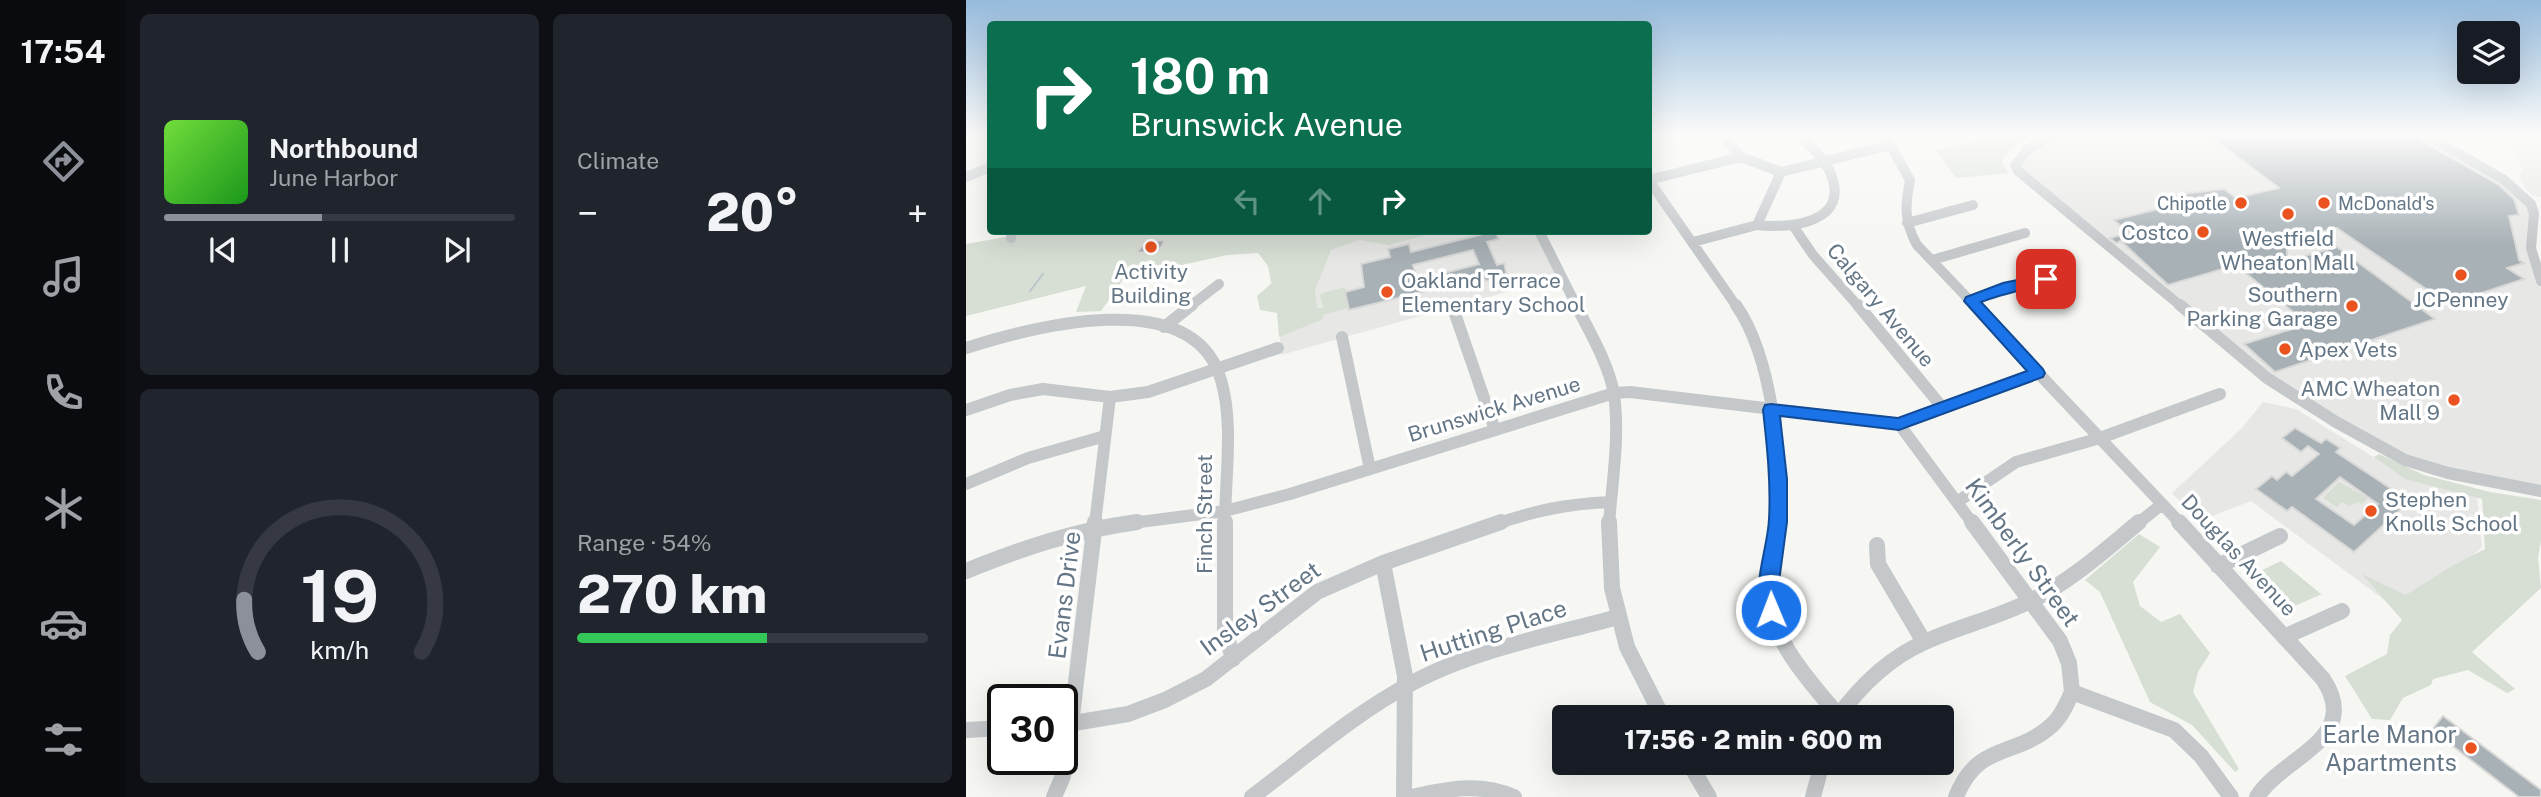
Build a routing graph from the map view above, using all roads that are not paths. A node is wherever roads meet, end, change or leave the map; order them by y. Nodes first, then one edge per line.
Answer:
1 (1682, 171) edge
2 (1784, 171) edge
3 (1828, 171) edge
4 (1905, 171) edge
5 (2018, 171) edge
6 (2489, 171) edge
7 (1781, 172) joint
8 (1652, 178) edge
9 (1652, 183) edge
10 (1973, 205) dead end
11 (1907, 223) junction
12 (1757, 225) junction
13 (1794, 227) junction
14 (2025, 233) dead end
15 (1541, 235) edge
16 (1693, 242) junction
17 (2536, 248) edge
18 (1933, 260) junction
19 (2058, 275) dead end
20 (2541, 281) edge
21 (1219, 285) dead end
22 (1971, 301) junction
23 (1453, 309) dead end
24 (1164, 327) junction
25 (1342, 337) dead end
26 (966, 348) edge
27 (1278, 348) dead end
28 (1218, 369) junction
29 (2038, 373) junction
30 (2220, 394) dead end
31 (1614, 396) junction
32 (1110, 397) junction
33 (1941, 407) junction
34 (966, 410) edge
35 (1771, 410) junction
36 (1899, 424) junction
37 (1495, 430) junction
38 (1105, 436) junction
39 (2099, 438) junction
40 (1370, 469) junction
41 (966, 484) edge
42 (2541, 491) edge
43 (1610, 502) junction
44 (1957, 502) junction
45 (2161, 505) junction
46 (1225, 511) junction
47 (1095, 528) junction
48 (2280, 536) dead end
49 (1877, 545) dead end
50 (1383, 563) junction
51 (2218, 566) junction
52 (966, 571) edge
53 (2031, 601) junction
54 (2342, 611) dead end
55 (1618, 617) junction
56 (2284, 637) junction
57 (1924, 642) junction
58 (1233, 659) junction
59 (1073, 684) edge
60 (1406, 686) junction
61 (2072, 692) junction
62 (2332, 693) joint
63 (1656, 705) edge
64 (1828, 705) edge
65 (1847, 705) edge
66 (1078, 723) edge
67 (987, 729) edge
68 (966, 730) edge
69 (1063, 775) edge
70 (1696, 775) edge
71 (1819, 775) edge
72 (1054, 797) edge
73 (1252, 797) edge
74 (1404, 797) edge
75 (1411, 797) edge
76 (1514, 797) edge
77 (1709, 797) edge
78 (1813, 797) edge
79 (1956, 797) edge
80 (2231, 797) edge
81 (2257, 797) edge

1 - 8 street
2 - 7 street
3 - 13 street
4 - 11 street
5 - 42 street
6 - 17 street
7 - 12 street
9 - 16 street
10 - 11 street
11 - 18 street, Douglas Avenue
12 - 13 street
12 - 16 street
13 - 33 street, Calgary Avenue
14 - 18 street
15 - 31 street
16 - 35 street
17 - 20 street
18 - 22 street, Douglas Avenue
19 - 22 street
21 - 24 street
22 - 29 street, Douglas Avenue
23 - 37 street
24 - 26 street
24 - 28 street
25 - 40 street
27 - 28 street
28 - 32 street
28 - 46 street, Finch Street
29 - 33 street, Brunswick Avenue
29 - 39 street, Douglas Avenue
30 - 39 street
31 - 35 street, Brunswick Avenue
31 - 37 street, Brunswick Avenue
31 - 43 street
32 - 34 street
32 - 38 street, Evans Drive
33 - 36 street, Brunswick Avenue
35 - 36 street, Brunswick Avenue
35 - 64 street
36 - 44 street, Kimberly Street
37 - 40 street, Brunswick Avenue
38 - 41 street
38 - 47 street, Evans Drive
39 - 44 street
39 - 45 street, Douglas Avenue
40 - 46 street, Brunswick Avenue
43 - 50 street, Insley Street
43 - 55 street
44 - 53 street, Kimberly Street
45 - 51 street, Douglas Avenue
45 - 53 street
46 - 47 street, Brunswick Avenue
46 - 58 street, Finch Street
47 - 52 street, Brunswick Avenue
47 - 59 street, Evans Drive
48 - 51 street
49 - 57 street
50 - 58 street, Insley Street
50 - 60 street
51 - 56 street, Douglas Avenue
53 - 57 street
53 - 61 street, Kimberly Street
54 - 56 street
55 - 60 street, Hutting Place
55 - 63 street
56 - 62 street
57 - 65 street
58 - 66 street, Insley Street
60 - 73 street, Hutting Place
60 - 74 street
61 - 79 street
61 - 80 street
62 - 81 street
67 - 68 street
69 - 72 street, Evans Drive
70 - 77 street
71 - 78 street
75 - 76 street

